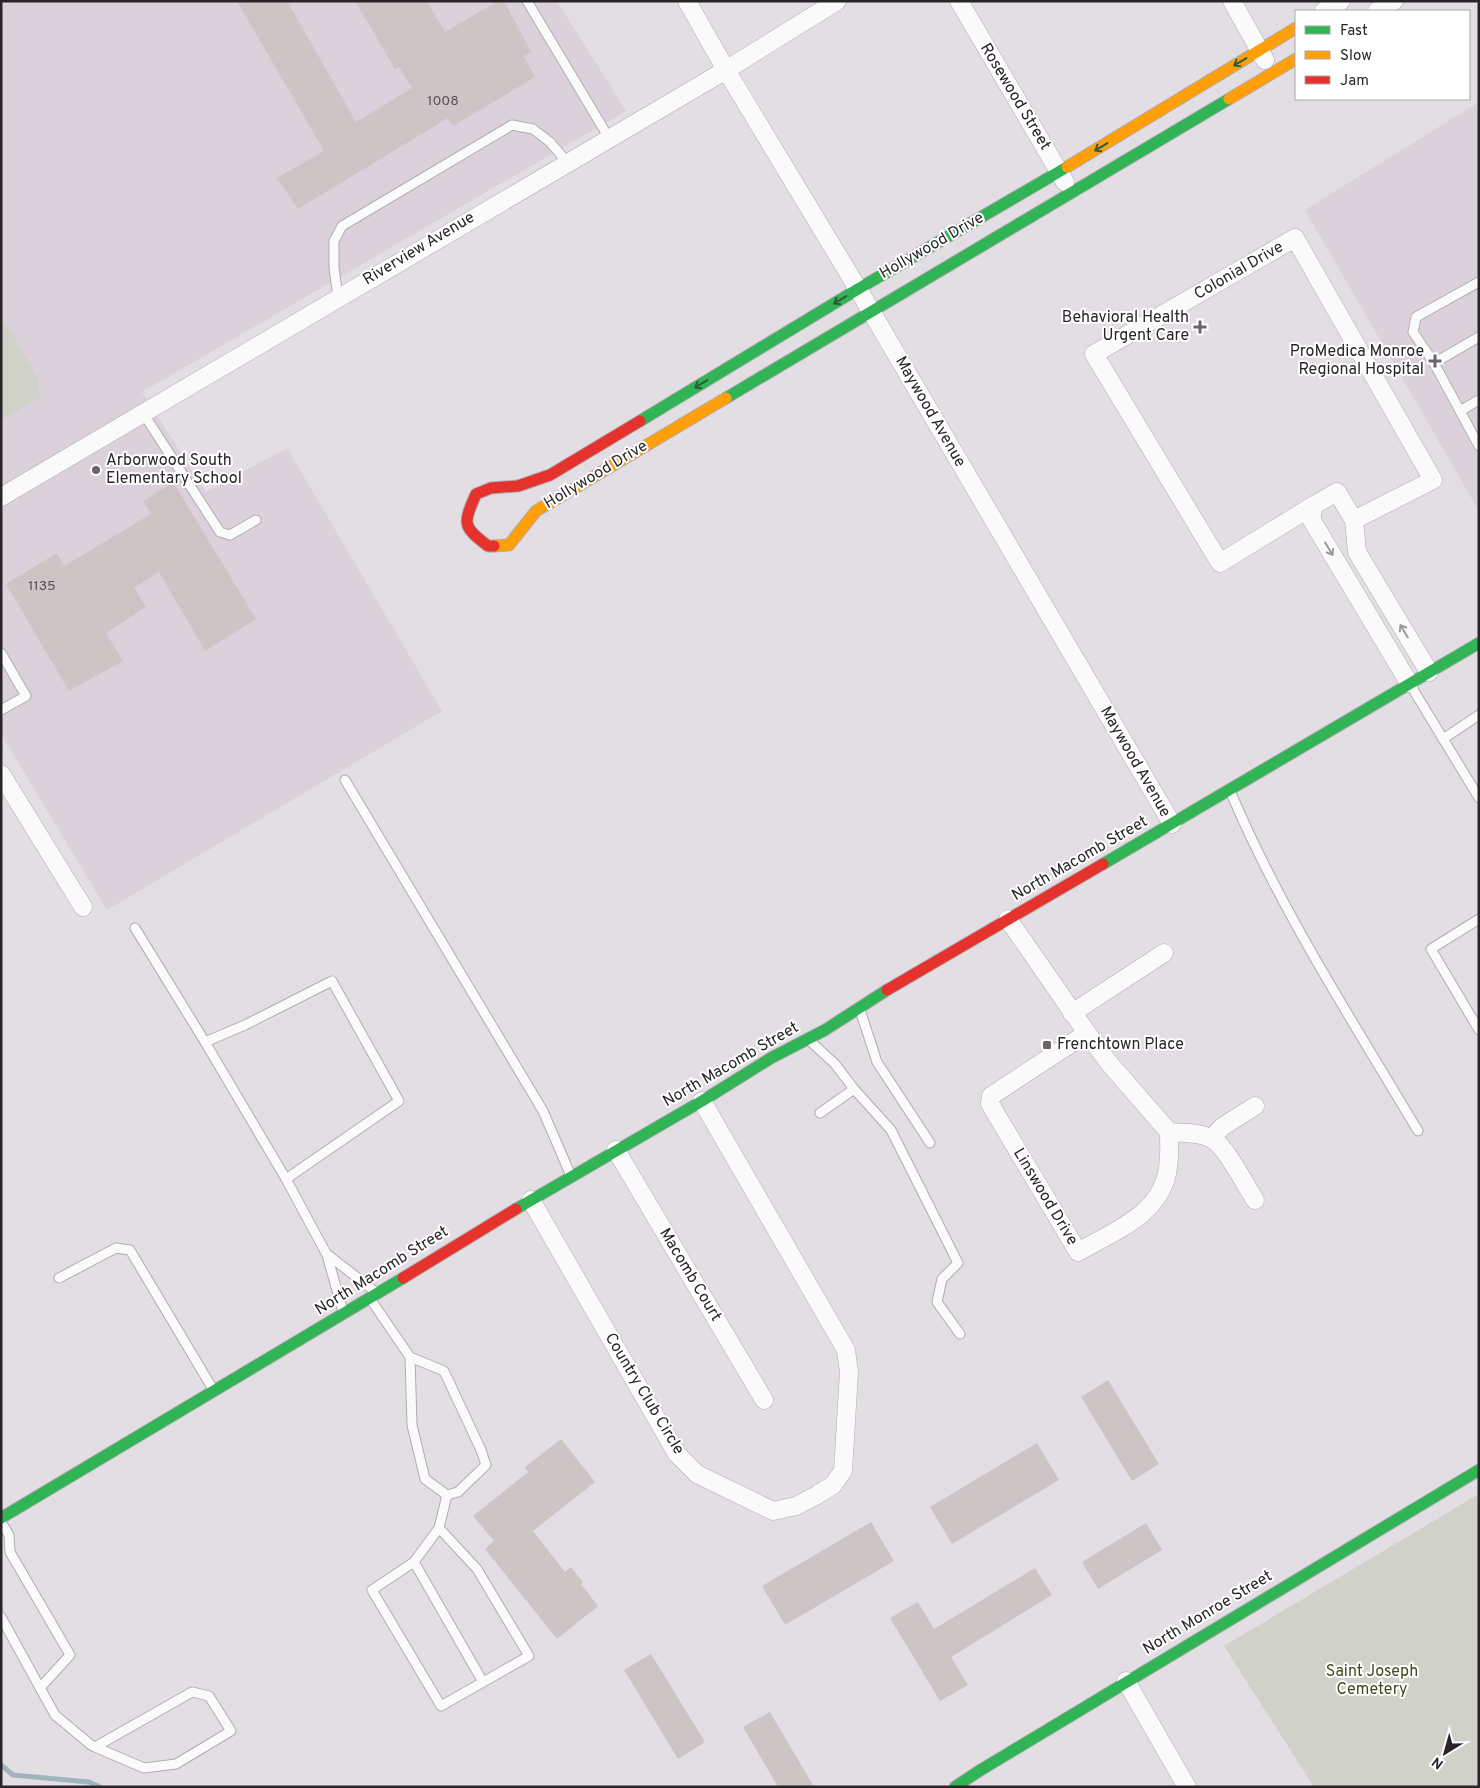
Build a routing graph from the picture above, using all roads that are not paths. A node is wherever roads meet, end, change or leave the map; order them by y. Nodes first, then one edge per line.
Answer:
1 (527, 1) edge
2 (687, 1) edge
3 (837, 1) edge
4 (959, 1) edge
5 (1232, 1) edge
6 (1341, 1) edge
7 (1394, 1) edge
8 (1326, 10) edge
9 (1379, 10) edge
10 (1295, 29) edge
11 (1260, 50) junction
12 (1295, 61) edge
13 (726, 70) junction
14 (1273, 74) junction
15 (609, 138) junction
16 (567, 162) junction
17 (1060, 172) junction
18 (1071, 192) junction
19 (1479, 282) edge
20 (858, 289) junction
21 (338, 297) junction
22 (871, 311) junction
23 (1479, 337) edge
24 (1434, 363) junction
25 (1479, 400) edge
26 (1460, 411) junction
27 (143, 413) junction
28 (1479, 446) edge
29 (1, 497) edge
30 (1314, 505) junction
31 (256, 520) dead end
32 (1354, 520) junction
33 (1479, 642) edge
34 (1, 653) edge
35 (1429, 672) junction
36 (1409, 684) junction
37 (1, 710) edge
38 (1479, 715) edge
39 (1443, 739) junction
40 (1, 774) edge
41 (345, 780) dead end
42 (1230, 790) junction
43 (7, 797) edge
44 (1479, 798) edge
45 (1172, 824) junction
46 (84, 907) dead end
47 (1008, 919) junction
48 (1479, 919) edge
49 (136, 928) dead end
50 (1164, 953) dead end
51 (859, 1008) junction
52 (1072, 1013) junction
53 (1479, 1030) edge
54 (1087, 1033) junction
55 (808, 1039) junction
56 (205, 1042) junction
57 (854, 1089) junction
58 (702, 1100) junction
59 (1255, 1106) dead end
60 (820, 1113) dead end
61 (1418, 1130) dead end
62 (1169, 1132) junction
63 (1212, 1138) junction
64 (930, 1143) dead end
65 (616, 1150) junction
66 (572, 1176) junction
67 (286, 1179) junction
68 (530, 1200) junction
69 (1255, 1200) dead end
70 (328, 1255) junction
71 (59, 1278) dead end
72 (373, 1296) junction
73 (343, 1315) junction
74 (960, 1334) dead end
75 (410, 1357) junction
76 (214, 1392) junction
77 (764, 1400) dead end
78 (1479, 1470) edge
79 (447, 1495) junction
80 (1, 1518) edge
81 (1, 1522) edge
82 (439, 1528) junction
83 (414, 1562) junction
84 (1, 1617) edge
85 (1126, 1681) junction
86 (483, 1682) junction
87 (40, 1688) junction
88 (95, 1747) junction
89 (956, 1787) edge
90 (1187, 1787) edge

1 - 15 lane
2 - 13 street, Maywood Avenue
3 - 13 street, Riverview Avenue
4 - 17 street, Rosewood Street
5 - 11 street
6 - 8 street
7 - 9 street
10 - 11 street, Hollywood Drive
11 - 14 street
11 -> 17 street, Hollywood Drive
12 - 14 street, Hollywood Drive
13 - 15 street, Riverview Avenue
13 - 20 street, Maywood Avenue
14 - 18 street, Hollywood Drive
15 - 16 street, Riverview Avenue
16 - 21 street, Riverview Avenue
16 - 21 lane
17 - 18 street, Rosewood Street
17 - 20 street, Hollywood Drive
18 - 22 street, Hollywood Drive
19 - 24 lane
20 - 22 street, Maywood Avenue
20 -> 22 street, Hollywood Drive
21 - 27 street, Riverview Avenue
22 - 45 street, Maywood Avenue
23 - 24 lane
24 - 26 lane
25 - 26 lane
26 - 28 lane
27 - 29 street, Riverview Avenue
27 - 31 lane
30 - 32 street, Colonial Drive
30 - 32 street, Colonial Drive
30 -> 36 street
35 -> 32 street, Colonial Drive
33 - 35 street, North Macomb Street
34 - 37 lane
35 - 36 street, North Macomb Street
36 - 39 lane
36 - 42 street, North Macomb Street
38 - 39 lane
39 - 44 lane
40 - 43 street
41 - 66 lane
42 - 45 street, North Macomb Street
42 - 61 lane
43 - 46 street
45 - 47 street, North Macomb Street
47 - 51 street, North Macomb Street
47 - 52 street
48 - 53 lane
49 - 56 lane
50 - 52 street
51 - 55 street, North Macomb Street
51 - 64 lane
52 - 54 street
54 - 62 street
54 - 62 street, Linswood Drive
55 - 57 lane
55 - 58 street, North Macomb Street
56 - 67 lane
56 - 67 lane
57 - 60 lane
57 - 74 lane
58 - 65 street, North Macomb Street
58 - 68 street, Country Club Circle
59 - 63 street
62 - 63 street
63 - 69 street
65 - 66 street, North Macomb Street
65 - 77 street, Macomb Court
66 - 68 street, North Macomb Street
67 - 70 lane
68 - 72 street, North Macomb Street
70 - 72 lane
70 - 73 lane
71 - 76 lane
72 - 73 street, North Macomb Street
72 - 75 lane
73 - 76 street, North Macomb Street
75 - 79 lane
75 - 79 lane
76 - 80 street, North Macomb Street
78 - 85 street, North Monroe Street
79 - 82 lane
81 - 87 lane
82 - 83 lane
82 - 86 lane
83 - 86 lane
83 - 86 lane
84 - 87 lane
85 - 89 street, North Monroe Street
85 - 90 street
87 - 88 lane
88 - 88 lane

